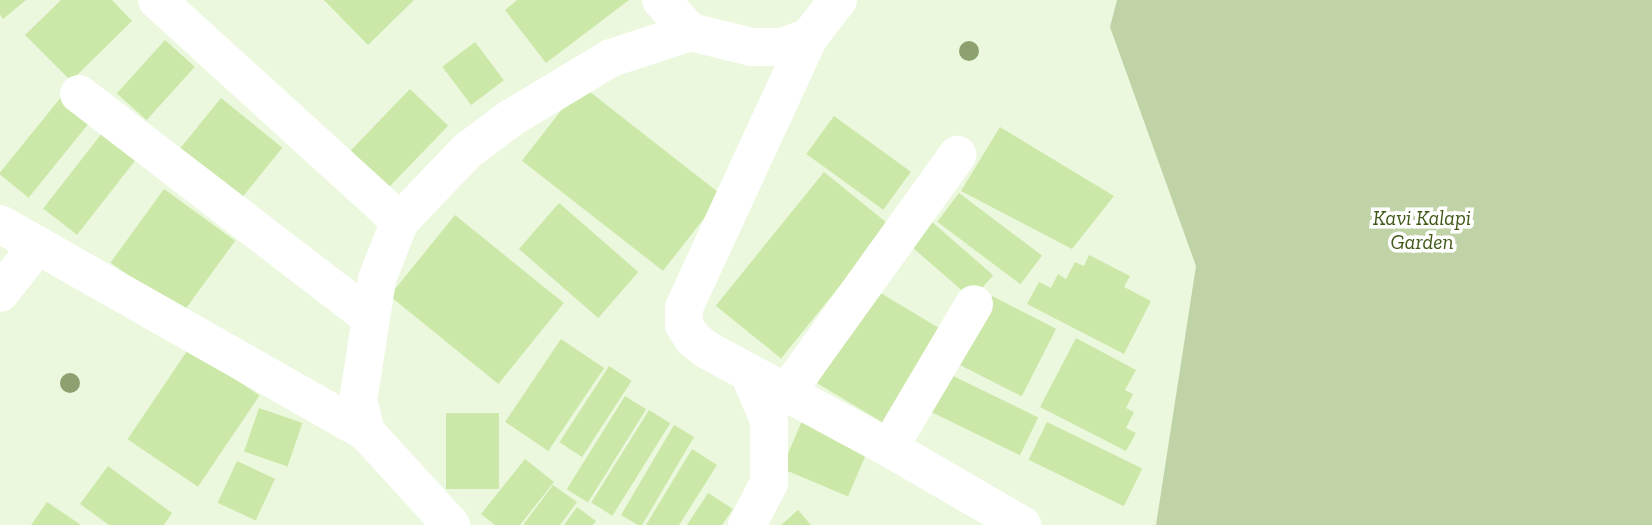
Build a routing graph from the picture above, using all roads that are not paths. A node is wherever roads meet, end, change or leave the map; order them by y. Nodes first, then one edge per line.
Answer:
1 (157, 0) edge
2 (661, 0) edge
3 (838, 0) edge
4 (690, 32) junction
5 (809, 37) junction
6 (79, 94) dead end
7 (957, 155) dead end
8 (400, 221) junction
9 (0, 224) edge
10 (38, 245) junction
11 (0, 293) edge
12 (974, 304) dead end
13 (370, 317) junction
14 (749, 373) junction
15 (788, 392) junction
16 (366, 432) junction
17 (889, 448) junction
18 (451, 525) edge
19 (747, 525) edge
20 (1021, 525) edge

1 - 8 street
2 - 4 street
3 - 5 street
4 - 5 street
4 - 8 street
5 - 14 street
6 - 13 street
7 - 15 street
8 - 13 street
9 - 10 street
10 - 11 street
10 - 16 street
12 - 17 street
13 - 16 street
14 - 15 street
14 - 19 street
15 - 17 street
16 - 18 street
17 - 20 street

